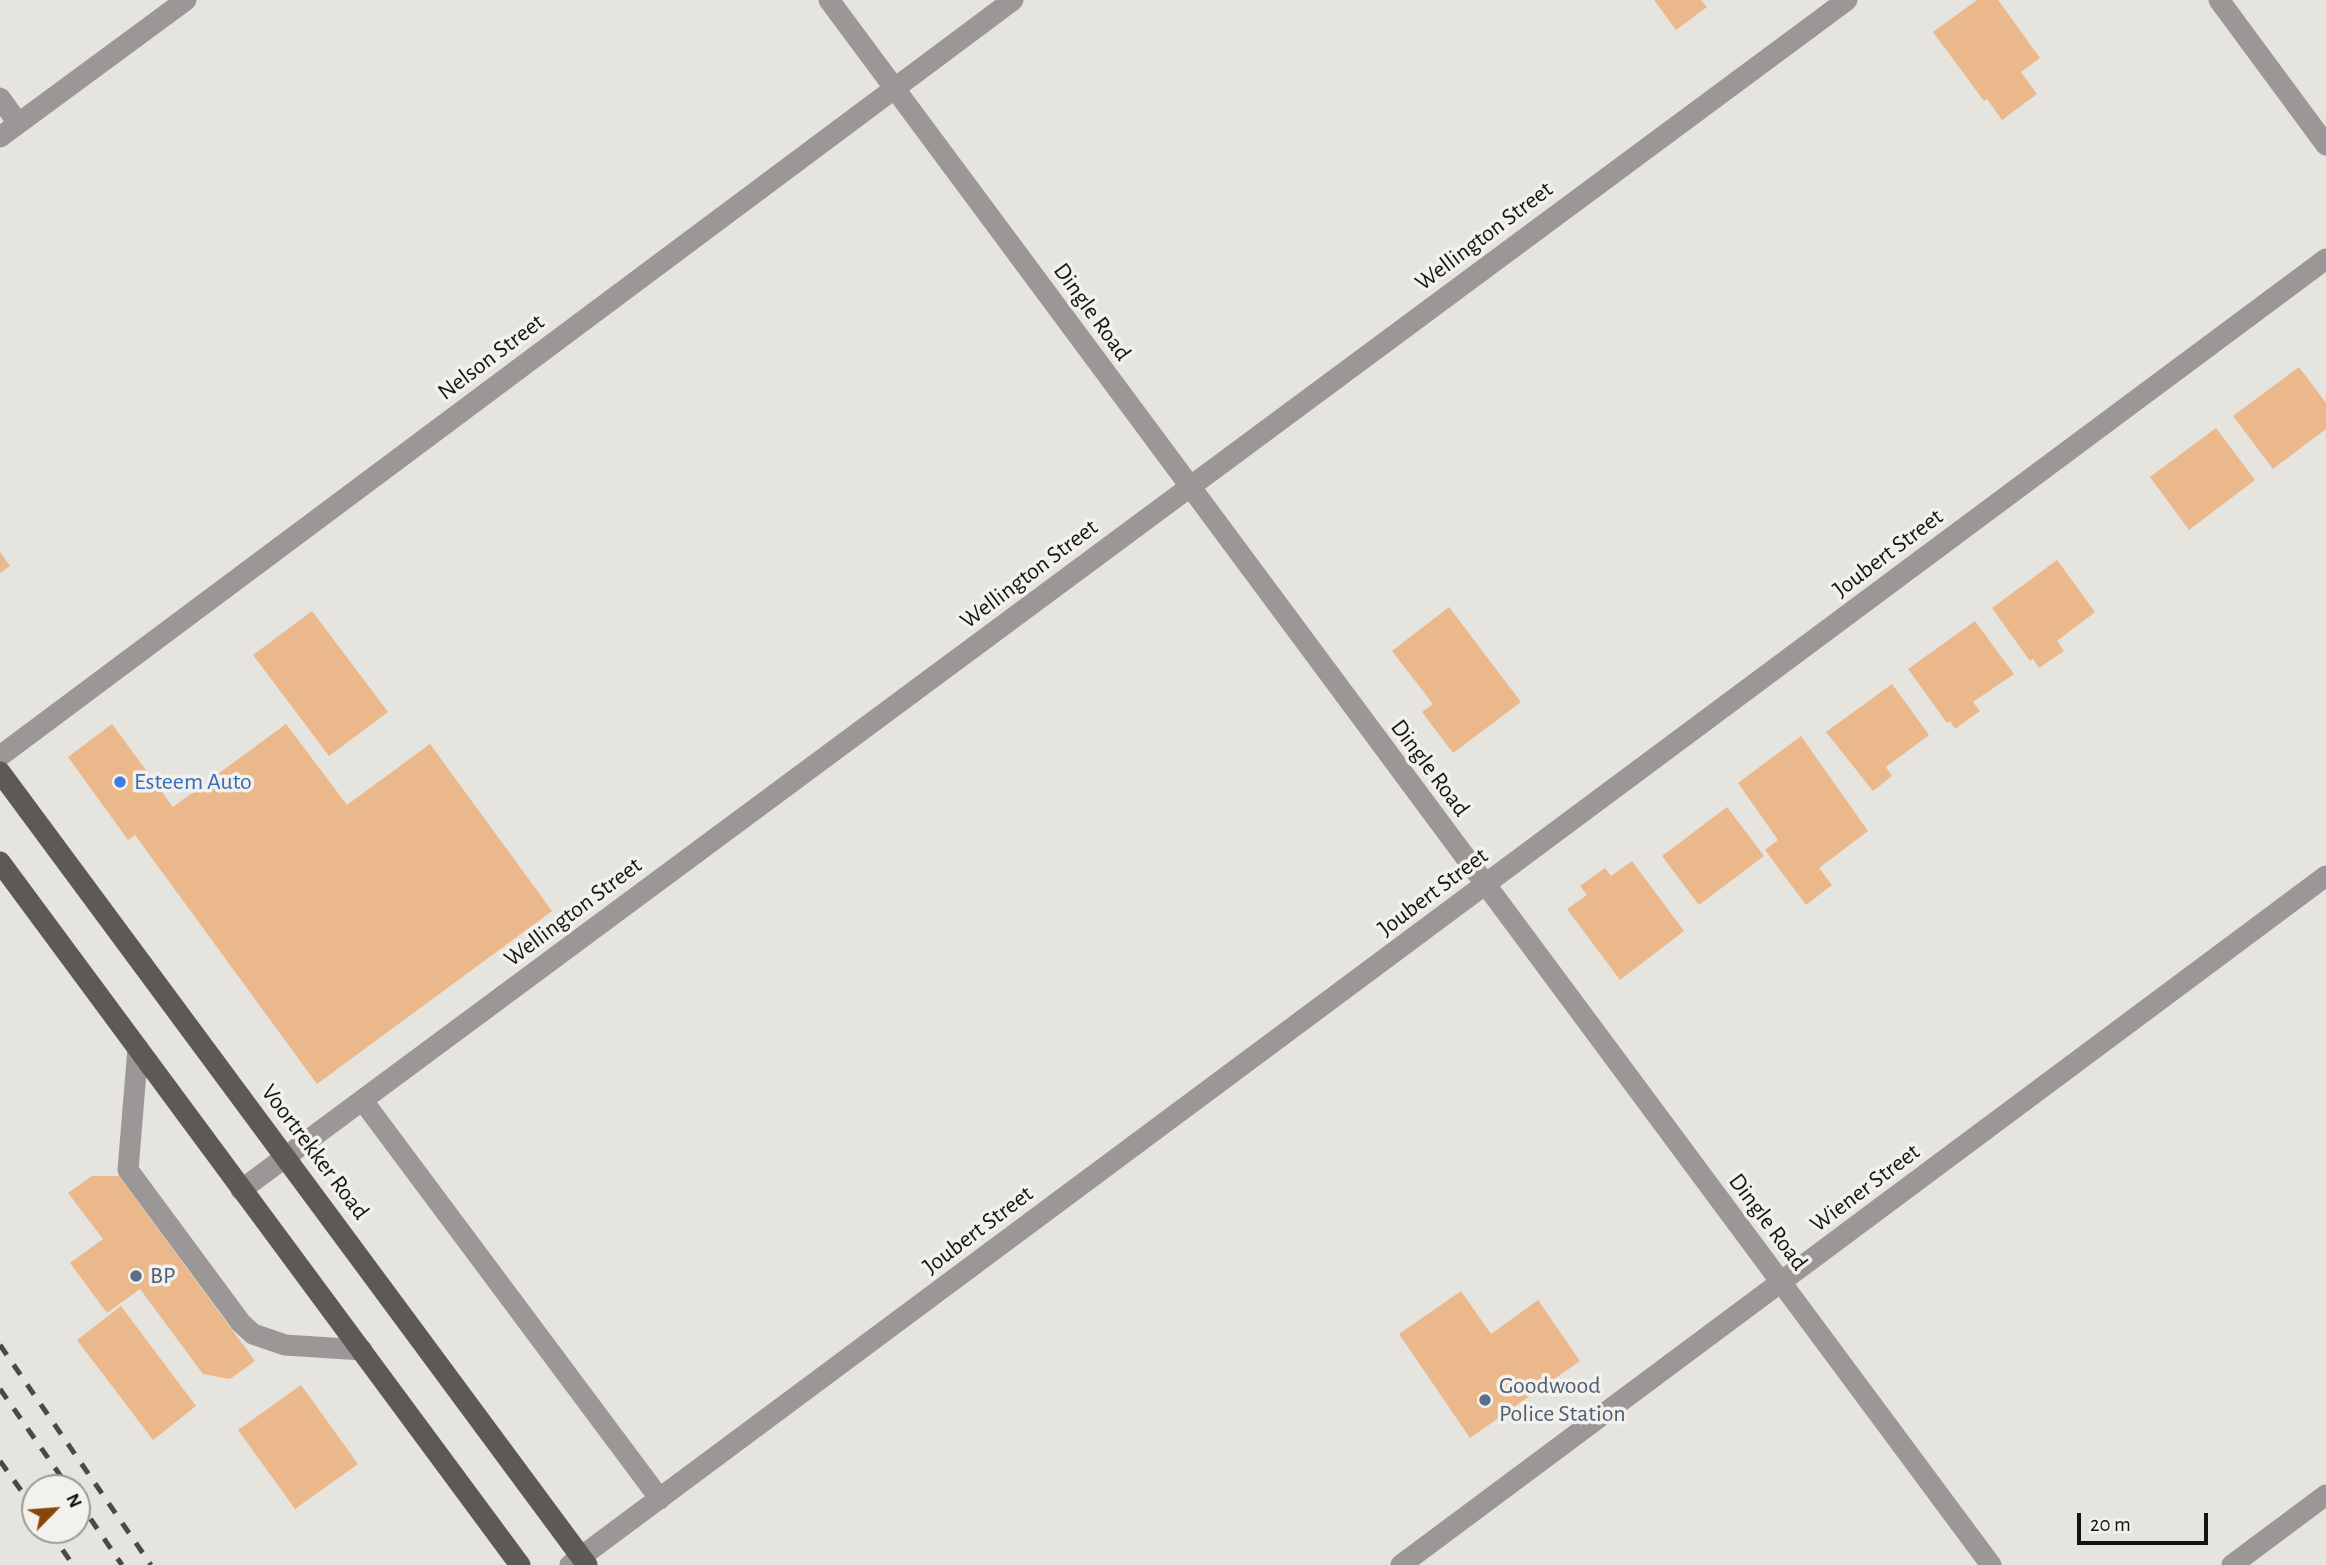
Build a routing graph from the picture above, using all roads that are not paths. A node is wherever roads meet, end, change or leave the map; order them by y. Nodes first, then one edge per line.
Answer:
1 (186, 0) edge
2 (829, 0) edge
3 (1013, 0) edge
4 (1847, 0) edge
5 (2218, 0) edge
6 (894, 89) junction
7 (0, 98) edge
8 (18, 123) junction
9 (0, 137) edge
10 (2326, 145) edge
11 (2326, 259) edge
12 (1189, 488) junction
13 (0, 756) edge
14 (0, 772) edge
15 (0, 862) edge
16 (2326, 876) edge
17 (1485, 886) junction
18 (138, 1048) junction
19 (363, 1101) junction
20 (286, 1157) junction
21 (241, 1190) junction
22 (1781, 1284) junction
23 (362, 1350) junction
24 (2326, 1495) edge
25 (660, 1499) junction
26 (580, 1562) edge
27 (520, 1565) edge
28 (1401, 1565) edge
29 (1991, 1565) edge
30 (2232, 1565) edge

1 - 8 street
2 - 6 street, Dingle Road
3 - 6 street, Nelson Street
4 - 12 street, Wellington Street
5 - 10 street
6 - 12 street, Dingle Road
6 - 13 street, Nelson Street
7 - 8 street
8 - 9 street
11 - 17 street, Joubert Street
12 - 17 street, Dingle Road
12 - 19 street, Wellington Street
14 - 20 main road, Voortrekker Road
15 - 18 main road
16 - 22 street, Wiener Street
17 - 22 street, Dingle Road
17 - 25 street, Joubert Street
18 - 21 main road
18 - 23 street
19 - 20 street, Wellington Street
19 - 25 street
20 - 21 street, Wellington Street
20 - 26 main road, Voortrekker Road
21 - 23 main road
22 - 28 street, Wiener Street
22 - 29 street, Dingle Road
23 - 27 main road
24 - 30 street
25 - 26 street, Joubert Street

